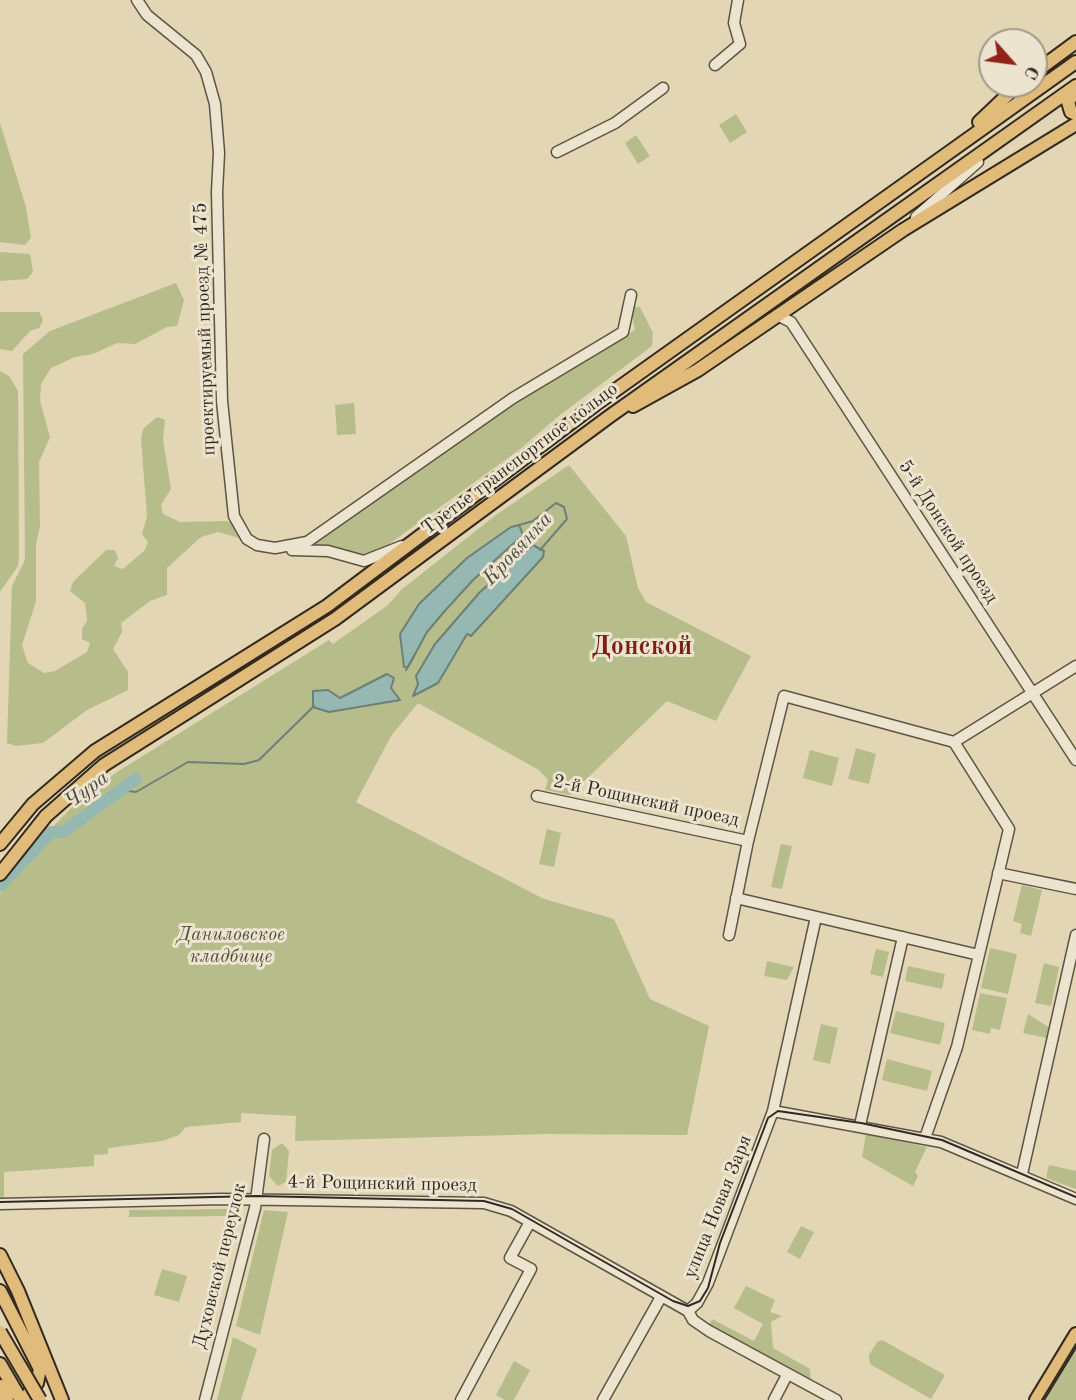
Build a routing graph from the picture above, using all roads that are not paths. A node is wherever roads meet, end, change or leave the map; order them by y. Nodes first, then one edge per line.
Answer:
1 (137, 0) edge
2 (738, 0) edge
3 (1076, 42) edge
4 (1076, 62) edge
5 (1048, 63) edge
6 (715, 65) dead end
7 (663, 88) dead end
8 (1076, 88) edge
9 (1005, 98) edge
10 (1046, 106) junction
11 (1076, 114) edge
12 (1076, 124) edge
13 (952, 150) junction
14 (557, 152) dead end
15 (903, 230) junction
16 (631, 295) dead end
17 (792, 306) junction
18 (777, 315) junction
19 (791, 322) junction
20 (610, 415) junction
21 (415, 541) junction
22 (275, 548) junction
23 (1076, 666) edge
24 (1032, 694) junction
25 (954, 742) junction
26 (1076, 761) edge
27 (537, 796) dead end
28 (748, 841) junction
29 (0, 845) edge
30 (998, 873) junction
31 (0, 874) edge
32 (1076, 889) edge
33 (736, 898) junction
34 (816, 917) junction
35 (729, 935) dead end
36 (1076, 935) edge
37 (903, 937) junction
38 (979, 955) junction
39 (773, 1111) junction
40 (860, 1125) junction
41 (925, 1138) junction
42 (264, 1139) dead end
43 (1022, 1174) junction
44 (256, 1199) junction
45 (1076, 1199) edge
46 (0, 1204) edge
47 (530, 1222) junction
48 (0, 1255) edge
49 (0, 1291) edge
50 (661, 1297) junction
51 (688, 1311) junction
52 (0, 1332) edge
53 (1076, 1334) edge
54 (0, 1364) edge
55 (787, 1375) junction
56 (0, 1386) edge
57 (7, 1400) edge
58 (23, 1400) edge
59 (40, 1400) edge
60 (62, 1400) edge
61 (205, 1400) edge
62 (461, 1400) edge
63 (603, 1400) edge
64 (774, 1400) edge
65 (836, 1400) edge
66 (1036, 1400) edge

1 - 22 street, проектируемый проезд № 475
2 - 6 street
3 - 5 main road
4 - 13 main road, Третье транспортное кольцо
7 - 14 street
8 - 10 main road, Третье транспортное кольцо
8 - 11 main road
9 - 13 main road
10 - 15 street
10 - 20 main road, Третье транспортное кольцо
12 - 15 main road
13 - 21 main road, Третье транспортное кольцо
15 - 17 main road
16 - 22 street
17 - 18 main road
17 - 19 street
18 - 19 street
18 - 20 main road
19 - 24 street, 5-й Донской проезд
20 - 31 main road, Третье транспортное кольцо
21 - 22 street
21 - 29 main road, Третье транспортное кольцо
23 - 24 street
24 - 25 street
24 - 26 street, 5-й Донской проезд
25 - 28 street
25 - 30 street
27 - 28 street, 2-й Рощинский проезд
28 - 33 street
30 - 32 street
30 - 38 street
33 - 34 street
33 - 35 street
34 - 37 street
34 - 39 street, улица Новая Заря
36 - 43 street
37 - 38 street
37 - 40 street
38 - 41 street
39 - 40 street
39 - 51 street, улица Новая Заря
40 - 41 street
41 - 43 street
42 - 44 street, Духовской переулок
43 - 45 street
44 - 46 street, 4-й Рощинский проезд
44 - 47 street, 4-й Рощинский проезд
44 - 61 street, Духовской переулок
47 - 50 street, 4-й Рощинский проезд
47 - 62 street
48 - 60 main road
49 - 58 main road
50 - 51 street, 4-й Рощинский проезд
50 - 63 street
51 - 55 street, 4-й Рощинский проезд
52 - 59 main road, bridge
53 - 66 main road
54 - 58 main road
55 - 64 street
55 - 65 street, 4-й Рощинский проезд
56 - 57 main road

